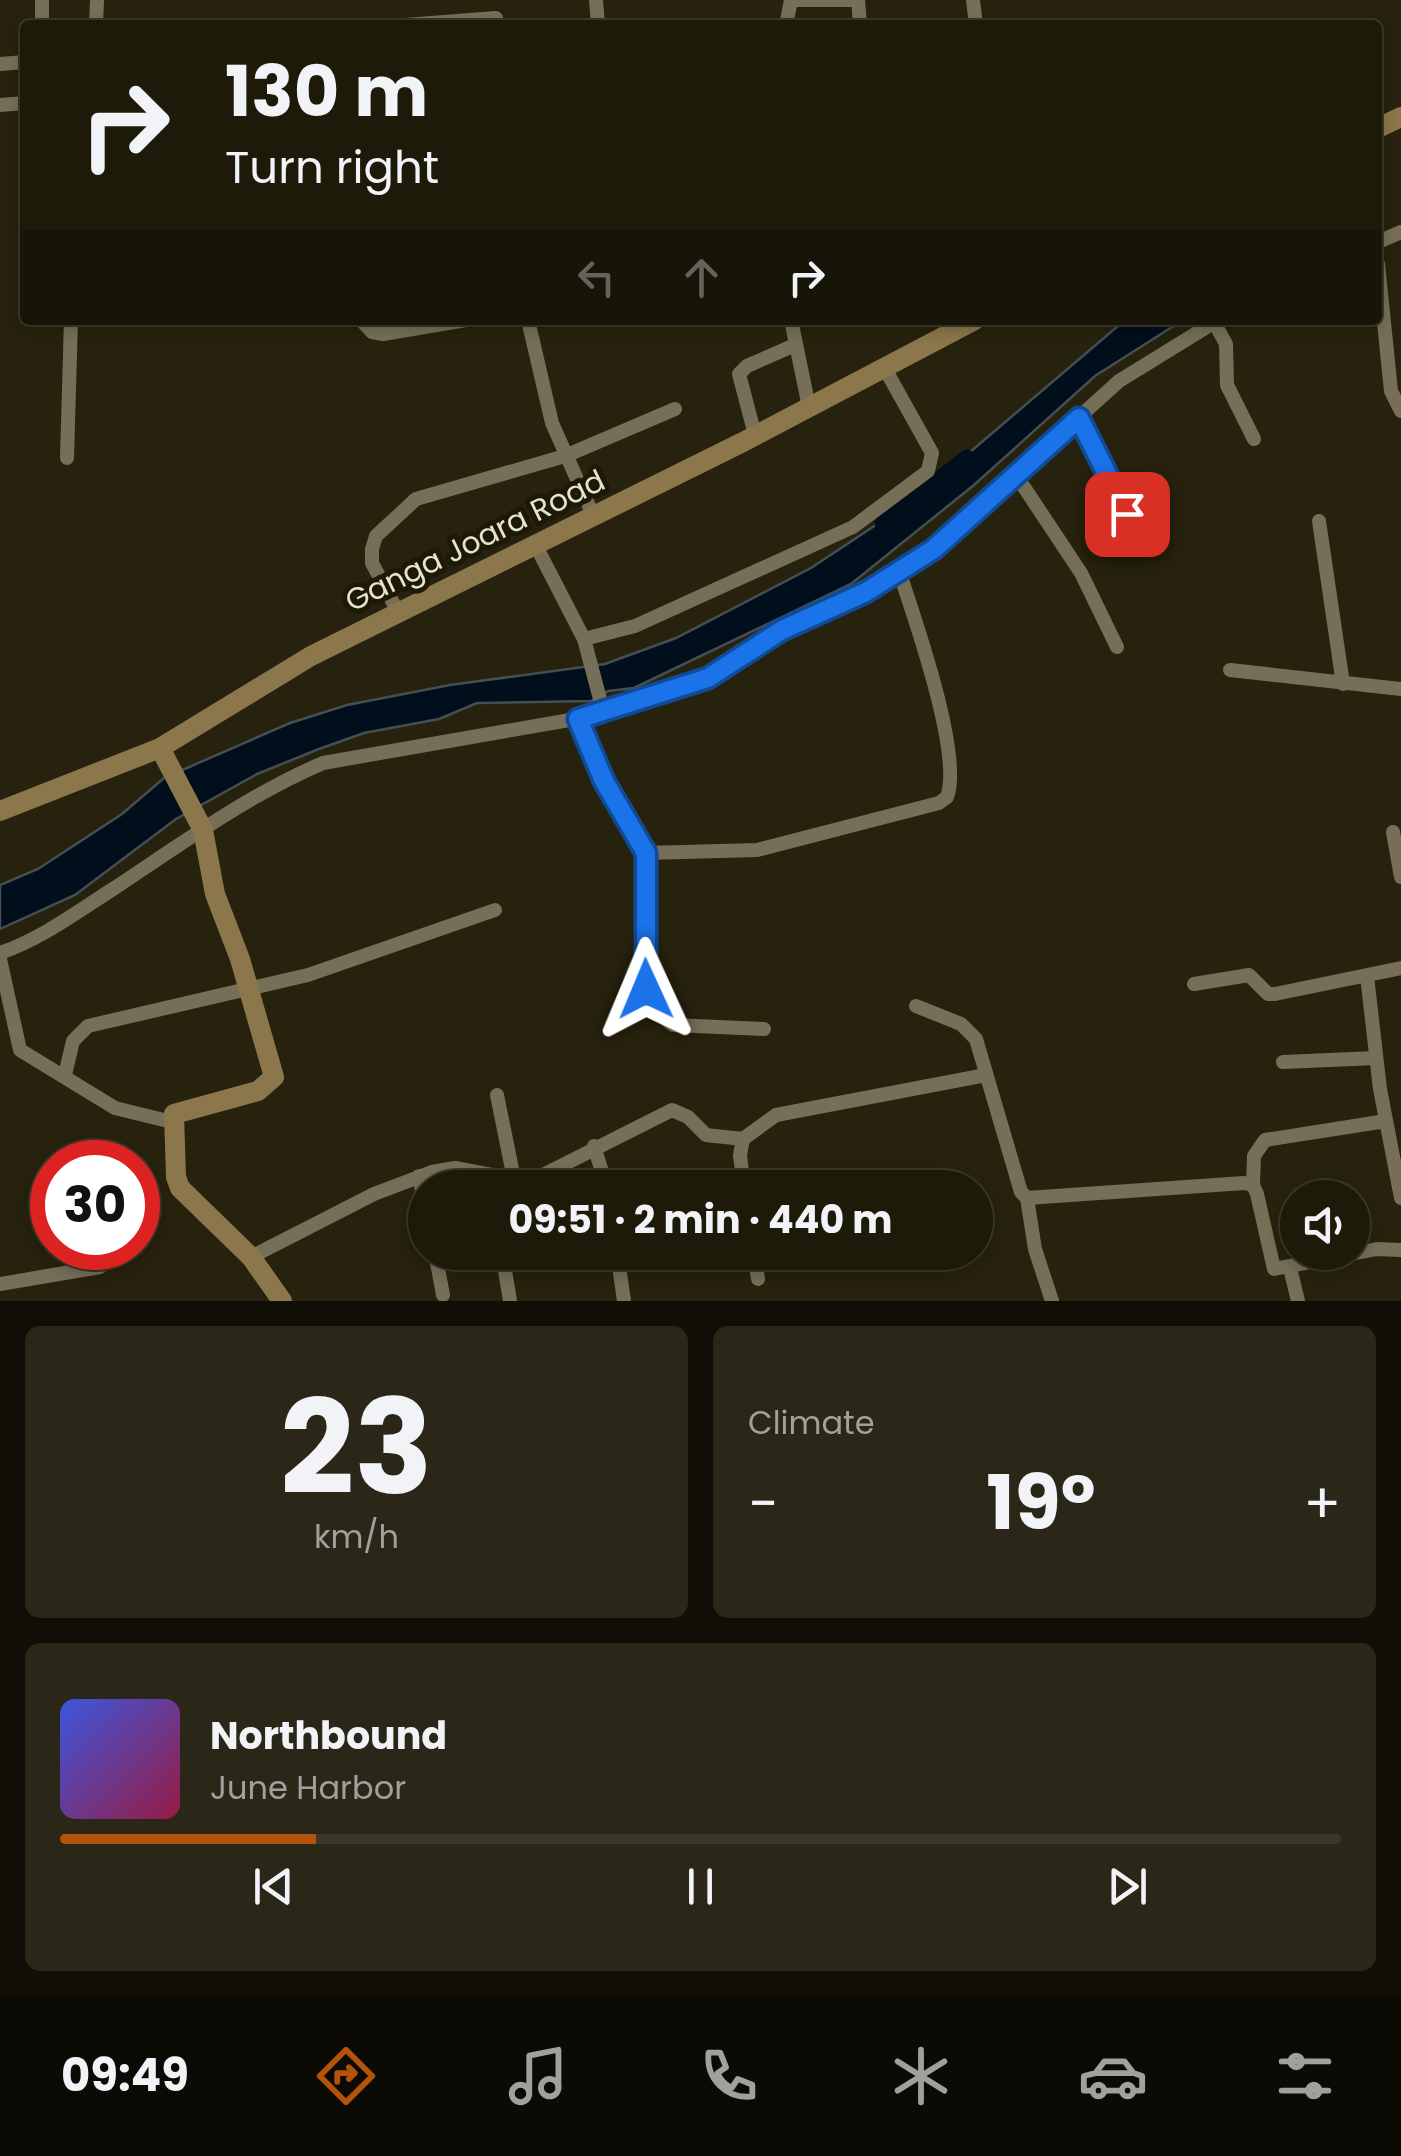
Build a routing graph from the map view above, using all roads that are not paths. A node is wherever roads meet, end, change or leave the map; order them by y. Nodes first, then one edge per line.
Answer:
1 (791, 0) edge
2 (854, 0) edge
3 (1382, 300) edge
4 (71, 325) edge
5 (366, 325) edge
6 (437, 325) edge
7 (529, 325) edge
8 (792, 325) edge
9 (965, 325) edge
10 (1209, 325) edge
11 (1218, 325) edge
12 (794, 346) junction
13 (884, 367) junction
14 (809, 407) junction
15 (675, 408) dead end
16 (1401, 410) edge
17 (1079, 418) junction
18 (755, 436) junction
19 (1254, 439) dead end
20 (565, 456) junction
21 (67, 458) dead end
22 (1016, 474) junction
23 (594, 515) junction
24 (1318, 522) dead end
25 (535, 544) junction
26 (1142, 546) dead end
27 (899, 571) junction
28 (398, 612) junction
29 (584, 639) junction
30 (1117, 647) dead end
31 (1230, 670) dead end
32 (1343, 684) junction
33 (1401, 689) edge
34 (604, 714) junction
35 (578, 719) junction
36 (160, 748) junction
37 (0, 812) edge
38 (200, 824) junction
39 (1393, 832) dead end
40 (646, 853) junction
41 (1401, 877) edge
42 (494, 910) dead end
43 (0, 956) edge
44 (1401, 968) edge
45 (1367, 976) junction
46 (1194, 984) dead end
47 (248, 985) junction
48 (916, 1006) dead end
49 (764, 1029) dead end
50 (1376, 1058) junction
51 (1283, 1062) dead end
52 (65, 1075) junction
53 (986, 1075) junction
54 (497, 1095) dead end
55 (1386, 1121) junction
56 (172, 1122) junction
57 (743, 1138) junction
58 (594, 1146) junction
59 (512, 1170) edge
60 (551, 1170) edge
61 (601, 1170) edge
62 (742, 1170) edge
63 (408, 1180) edge
64 (1253, 1186) junction
65 (1026, 1198) junction
66 (1401, 1198) edge
67 (1401, 1250) edge
68 (1370, 1251) edge
69 (251, 1257) junction
70 (1280, 1269) edge
71 (82, 1270) edge
72 (438, 1270) edge
73 (505, 1270) edge
74 (619, 1270) edge
75 (757, 1270) edge
76 (1290, 1270) edge
77 (758, 1279) dead end
78 (0, 1284) edge
79 (443, 1295) dead end
80 (282, 1301) edge
81 (510, 1301) edge
82 (624, 1301) edge
83 (1052, 1301) edge
84 (1298, 1301) edge

1 - 2 street
3 - 16 street
4 - 21 street
5 - 6 street
7 - 20 street
8 - 12 street
9 - 13 main road, Ganga Joara Road
10 - 17 street
11 - 19 street
12 - 14 street
12 - 18 street
13 - 14 main road, Ganga Joara Road
13 - 29 street
14 - 18 main road, Ganga Joara Road
15 - 20 street
17 - 22 street
17 - 26 street
18 - 23 main road, Ganga Joara Road
20 - 23 street
20 - 28 street
22 - 27 street
22 - 30 street
23 - 25 main road, Ganga Joara Road
24 - 32 street
25 - 28 main road, Ganga Joara Road
25 - 29 street
27 - 34 street
27 - 40 street
28 - 36 main road, Ganga Joara Road
29 - 34 street
31 - 32 street
32 - 33 street
34 - 35 street
35 - 38 street
35 - 40 street
36 - 37 main road, Ganga Joara Road
36 - 38 main road
38 - 43 street
38 - 47 main road
39 - 41 street
40 - 49 street
42 - 47 street
43 - 52 street
44 - 45 street
45 - 46 street
45 - 50 street
47 - 52 street
47 - 56 main road
48 - 53 street
50 - 51 street
50 - 55 street
52 - 56 street
53 - 57 street
53 - 65 street
54 - 59 street
55 - 64 street
55 - 66 street
56 - 69 main road
57 - 58 street
57 - 62 street
58 - 60 street
58 - 61 street
63 - 69 street
64 - 65 street
64 - 70 street
65 - 83 street
67 - 68 street
69 - 80 main road
71 - 78 street
72 - 79 street
73 - 81 street
74 - 82 street
75 - 77 street
76 - 84 street

